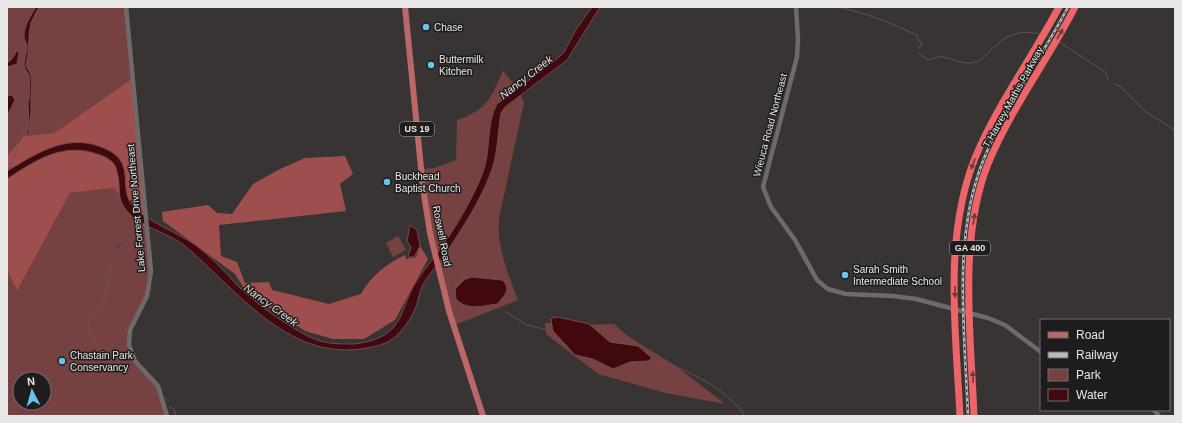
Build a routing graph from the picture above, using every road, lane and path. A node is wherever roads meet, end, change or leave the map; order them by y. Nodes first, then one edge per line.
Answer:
1 (126, 7) edge
2 (406, 7) edge
3 (796, 7) edge
4 (1059, 7) edge
5 (1075, 7) edge
6 (1040, 351) edge
7 (166, 416) edge
8 (483, 416) edge
9 (960, 416) edge
10 (974, 416) edge

1 - 7 street, Lake Forrest Drive Northeast
2 - 8 main road, Roswell Road / US 19
3 - 6 street, Wieuca Road Northeast
4 -> 9 highway, T Harvey Mathis Parkway / GA 400
10 -> 5 highway, T Harvey Mathis Parkway / GA 400

